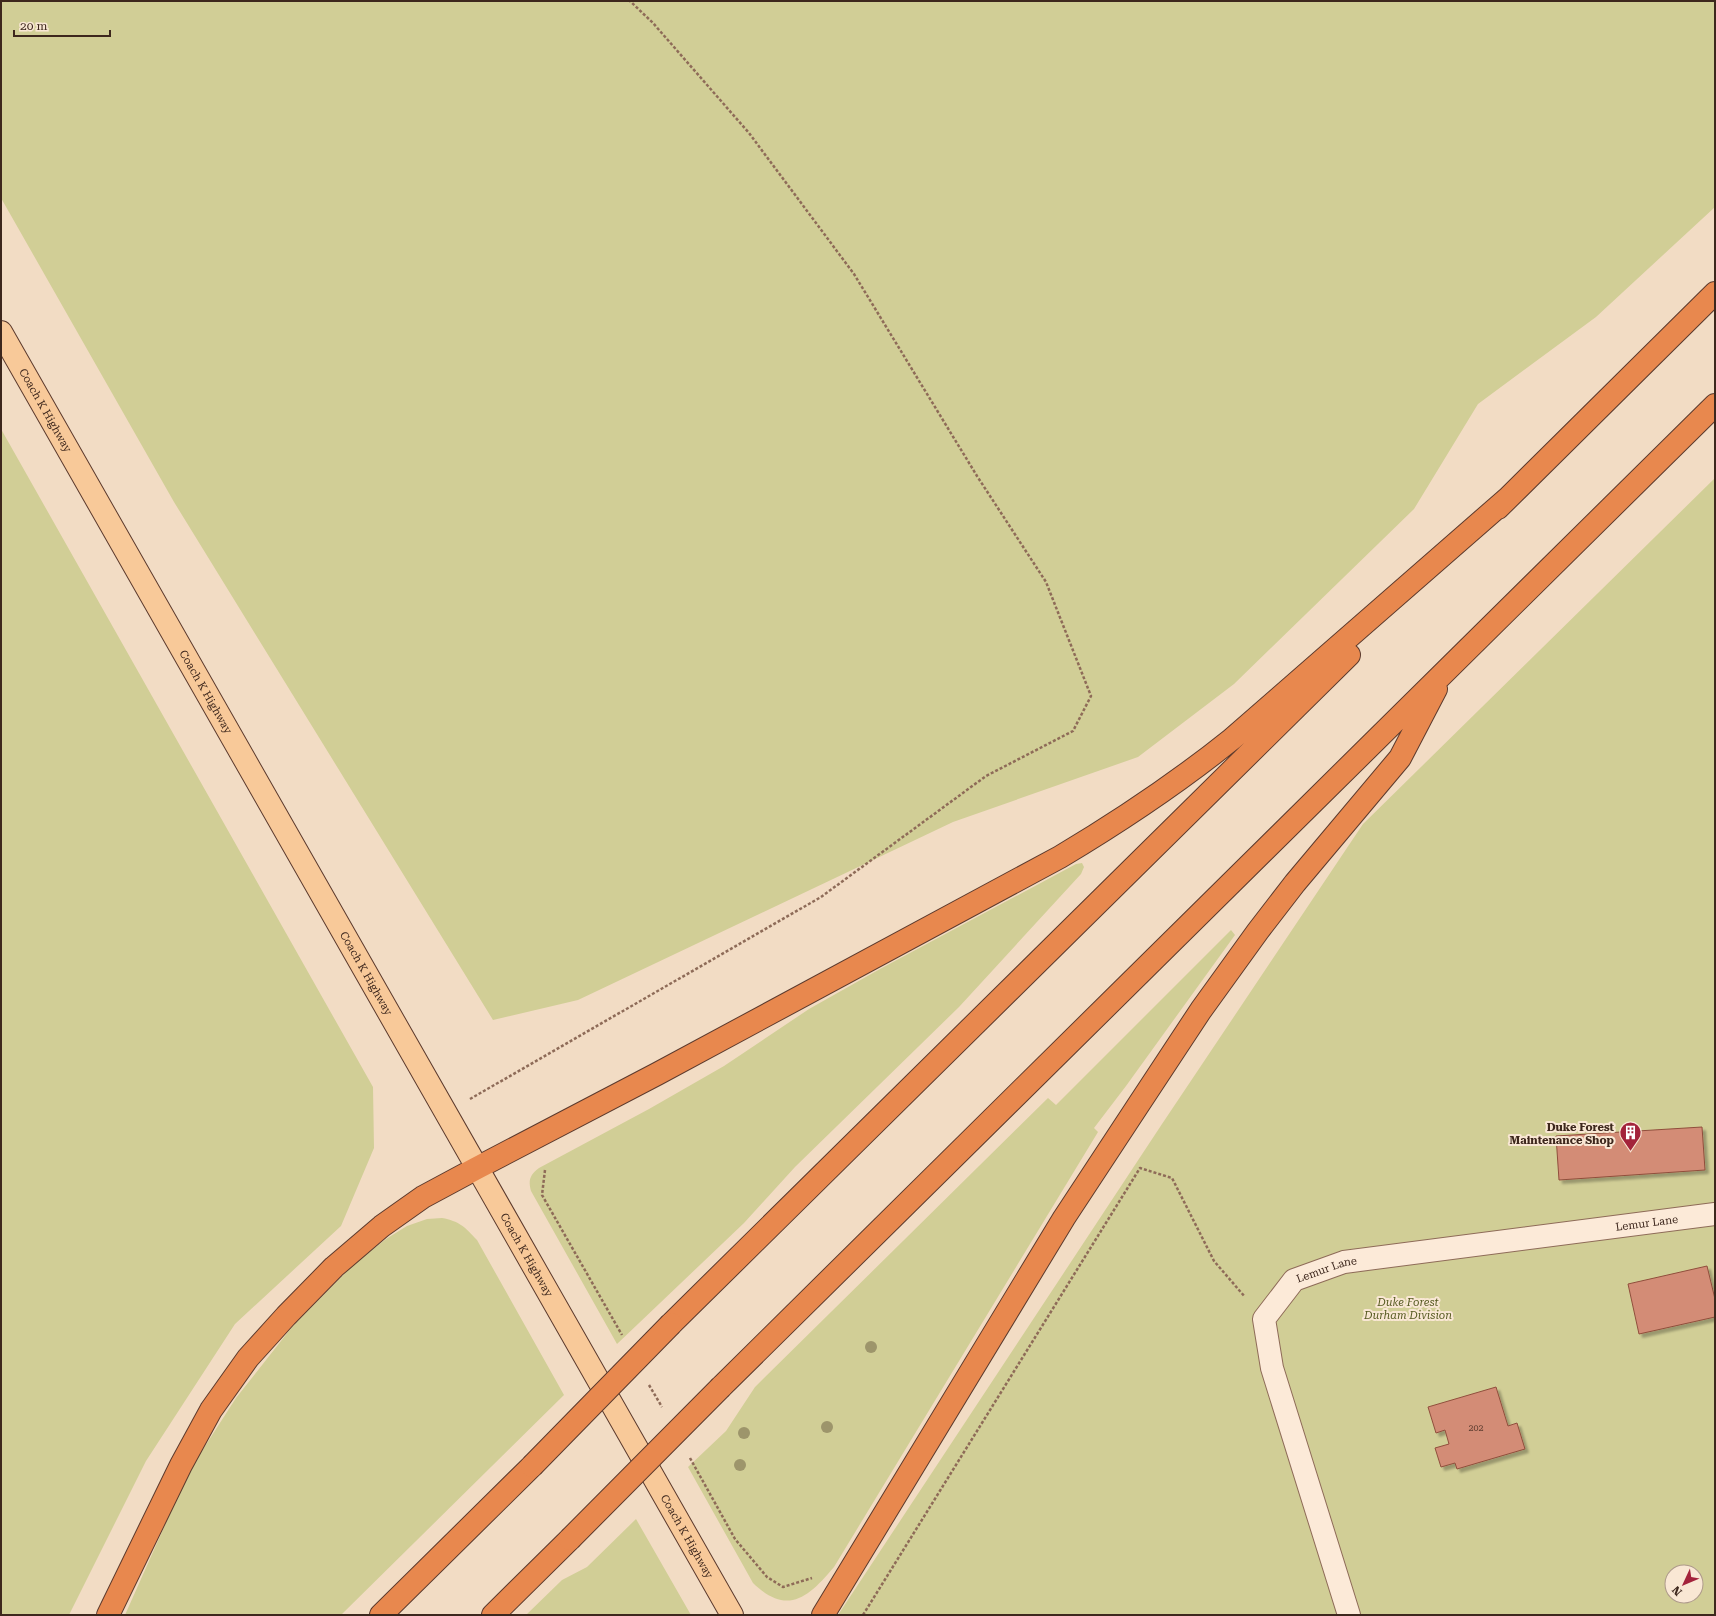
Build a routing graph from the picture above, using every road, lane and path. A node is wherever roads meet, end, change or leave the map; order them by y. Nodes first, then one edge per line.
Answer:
1 (630, 1) edge
2 (1715, 293) edge
3 (1, 332) edge
4 (1715, 405) edge
5 (1508, 498) junction
6 (1446, 670) junction
7 (446, 1114) junction
8 (477, 1168) junction
9 (545, 1170) dead end
10 (1715, 1214) edge
11 (1264, 1319) junction
12 (623, 1337) dead end
13 (646, 1379) dead end
14 (665, 1414) dead end
15 (689, 1455) dead end
16 (814, 1577) dead end
17 (108, 1615) edge
18 (381, 1615) edge
19 (493, 1615) edge
20 (732, 1615) edge
21 (823, 1615) edge
22 (863, 1615) edge
23 (1349, 1615) edge

1 - 7 path
2 - 5 highway
3 - 7 main road, Coach K Highway
4 - 6 highway
5 - 8 highway
5 - 18 highway, bridge
6 - 19 highway, bridge
6 - 21 highway
7 - 8 main road, Coach K Highway
8 - 17 highway
8 - 20 main road, Coach K Highway
9 - 12 path
10 - 11 street, Lemur Lane
11 - 22 path
11 - 23 street
13 - 14 path
15 - 16 path

